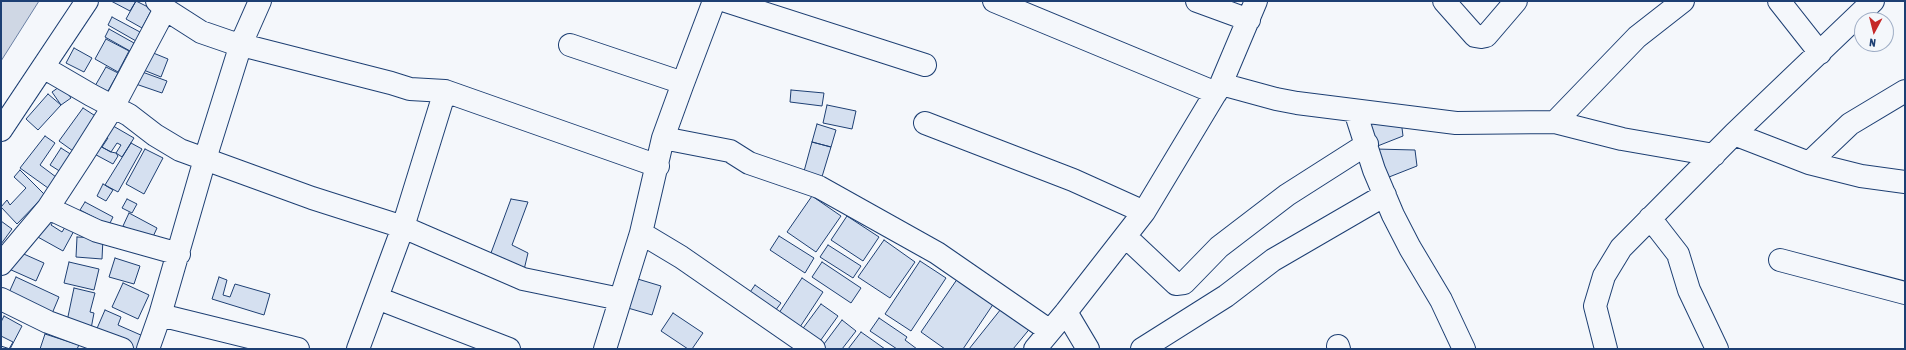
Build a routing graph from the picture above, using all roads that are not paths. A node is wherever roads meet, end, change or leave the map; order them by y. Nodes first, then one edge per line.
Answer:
1 (87, 1) edge
2 (260, 1) edge
3 (714, 1) edge
4 (726, 1) edge
5 (994, 1) edge
6 (1197, 1) edge
7 (1444, 1) edge
8 (1516, 1) edge
9 (1683, 1) edge
10 (1779, 1) edge
11 (1873, 1) edge
12 (161, 5) edge
13 (1252, 10) edge
14 (241, 44) junction
15 (570, 45) dead end
16 (1820, 53) junction
17 (925, 65) dead end
18 (43, 67) junction
19 (683, 84) junction
20 (1219, 88) junction
21 (445, 91) junction
22 (1905, 91) edge
23 (113, 107) junction
24 (1355, 111) junction
25 (1555, 122) junction
26 (925, 123) dead end
27 (1, 130) edge
28 (1734, 134) junction
29 (663, 138) junction
30 (1367, 144) junction
31 (1714, 155) junction
32 (205, 159) junction
33 (1809, 163) junction
34 (658, 166) junction
35 (1905, 182) edge
36 (1385, 195) junction
37 (48, 208) junction
38 (1144, 212) junction
39 (1650, 218) junction
40 (403, 227) junction
41 (641, 233) junction
42 (1126, 237) junction
43 (179, 254) junction
44 (1780, 260) dead end
45 (1, 264) edge
46 (1905, 293) edge
47 (377, 298) junction
48 (1, 299) edge
49 (620, 299) junction
50 (1066, 312) junction
51 (160, 315) junction
52 (1050, 331) junction
53 (122, 349) edge
54 (148, 349) edge
55 (298, 349) edge
56 (358, 349) edge
57 (509, 349) edge
58 (604, 349) edge
59 (814, 349) edge
60 (1035, 349) edge
61 (1088, 349) edge
62 (1142, 349) edge
63 (1464, 349) edge
64 (1606, 349) edge
65 (1717, 349) edge

1 - 18 street
2 - 14 street
3 - 19 street
4 - 17 street
5 - 20 street
6 - 13 street
7 - 8 street
9 - 25 street
10 - 16 street
11 - 16 street
12 - 14 street
12 - 23 street
13 - 20 street
14 - 21 street
14 - 32 street
15 - 19 street
16 - 28 street
18 - 23 street
18 - 27 street
19 - 29 street
20 - 24 street
20 - 38 street
21 - 34 street
21 - 40 street
22 - 33 street
23 - 32 street
23 - 37 street
24 - 25 street
24 - 30 street
25 - 31 street
26 - 38 street
28 - 31 street
28 - 33 street
29 - 34 street
29 - 52 street
30 - 36 street
30 - 42 street
31 - 39 street
32 - 40 street
32 - 43 street
33 - 35 street
34 - 41 street
36 - 62 street
36 - 63 street
37 - 43 street
37 - 45 street
38 - 42 street
39 - 64 street
39 - 65 street
40 - 47 street
40 - 49 street
41 - 49 street
41 - 59 street
42 - 50 street
43 - 51 street
44 - 46 street
47 - 56 street
47 - 57 street
48 - 53 street
49 - 58 street
50 - 52 street
50 - 61 street
51 - 54 street
51 - 55 street
52 - 60 street

